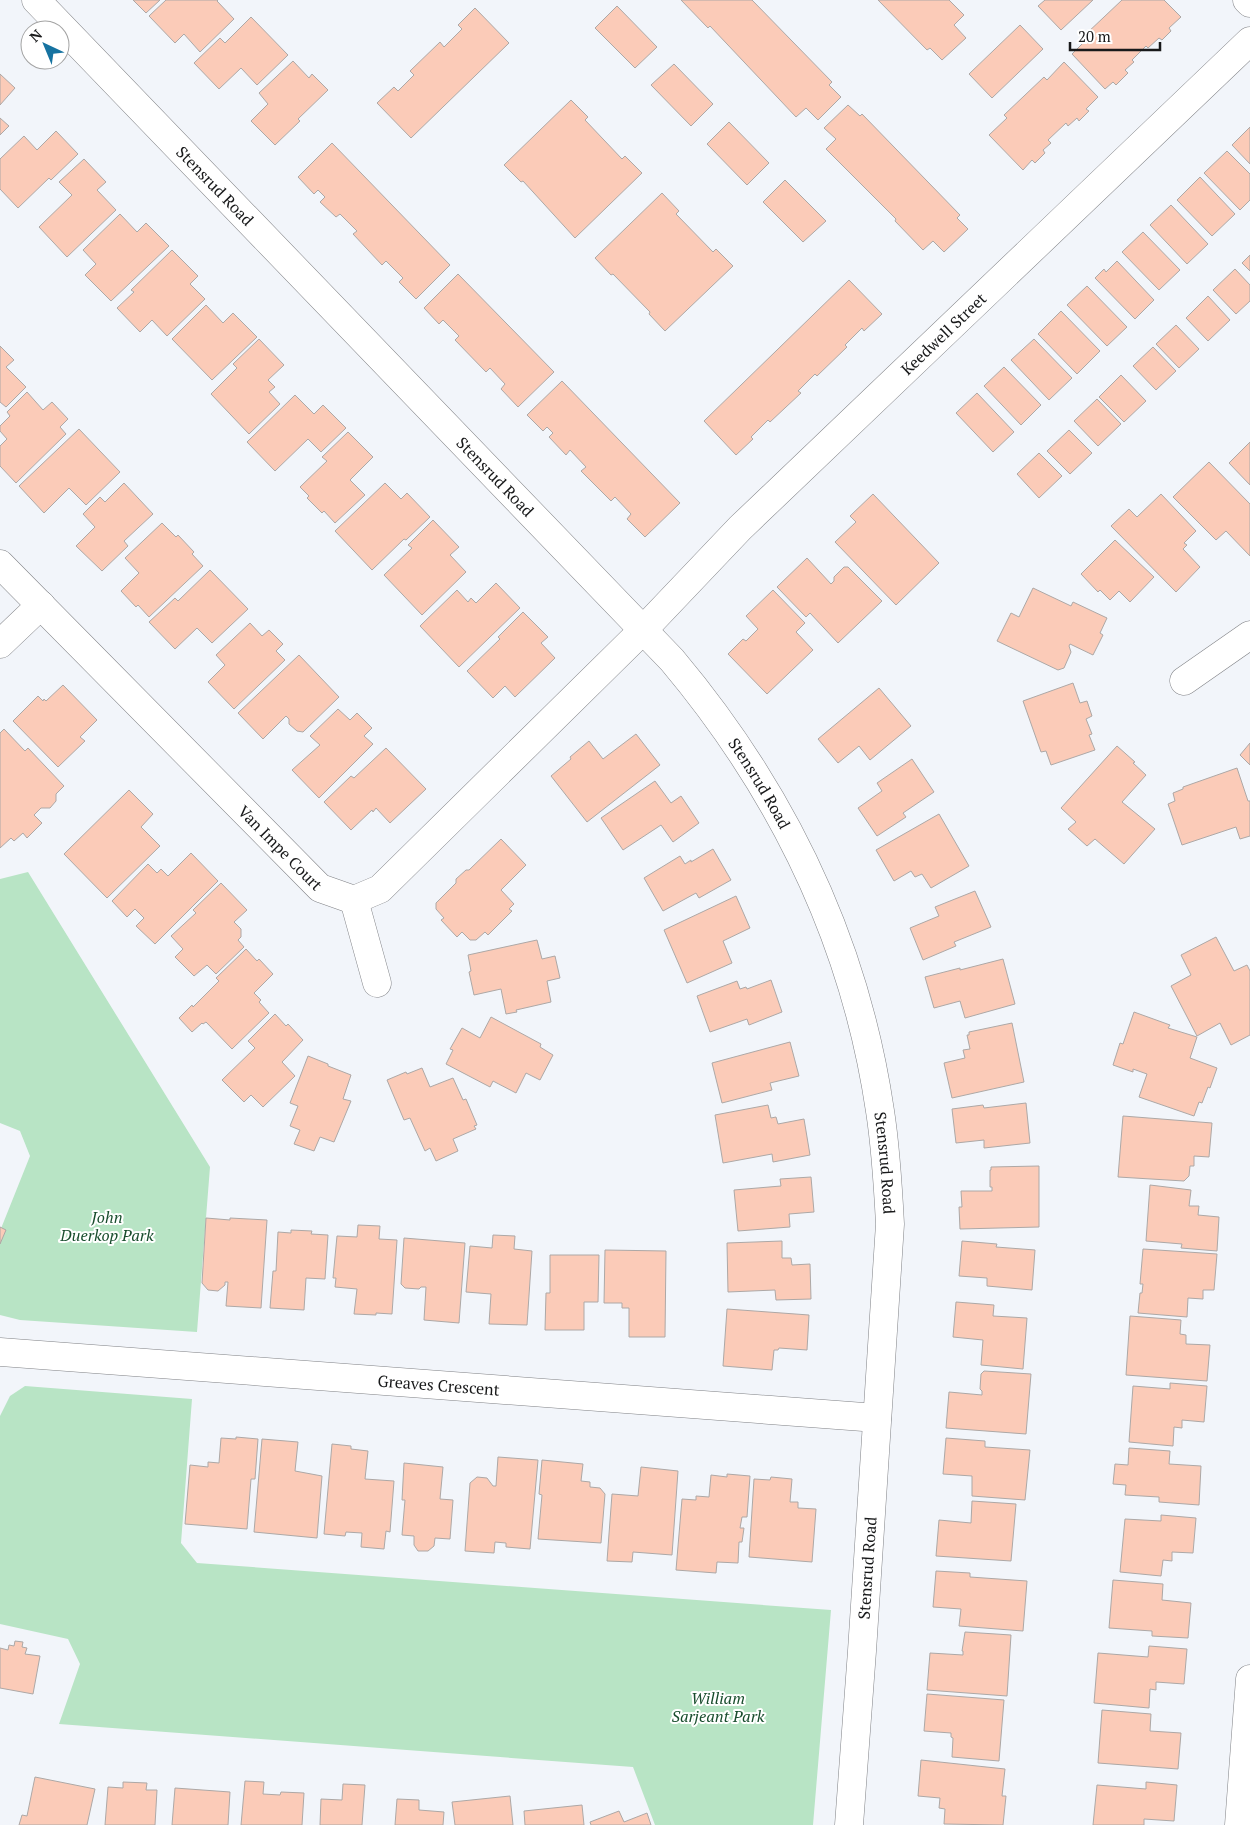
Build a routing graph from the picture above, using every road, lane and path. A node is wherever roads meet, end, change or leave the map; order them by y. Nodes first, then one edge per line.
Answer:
1 (36, 0) edge
2 (1250, 41) edge
3 (0, 564) edge
4 (40, 605) junction
5 (643, 630) junction
6 (1250, 635) edge
7 (0, 644) edge
8 (1184, 680) dead end
9 (354, 900) junction
10 (377, 983) dead end
11 (0, 1352) edge
12 (877, 1418) junction
13 (1250, 1679) edge
14 (849, 1825) edge
15 (1239, 1825) edge

1 - 5 street, Stensrud Road
2 - 5 street, Keedwell Street
3 - 4 street, Van Impe Court
4 - 7 street
4 - 9 street, Van Impe Court
5 - 9 street
5 - 12 street, Stensrud Road
6 - 8 street
9 - 10 street
11 - 12 street, Greaves Crescent
12 - 14 street, Stensrud Road
13 - 15 street

